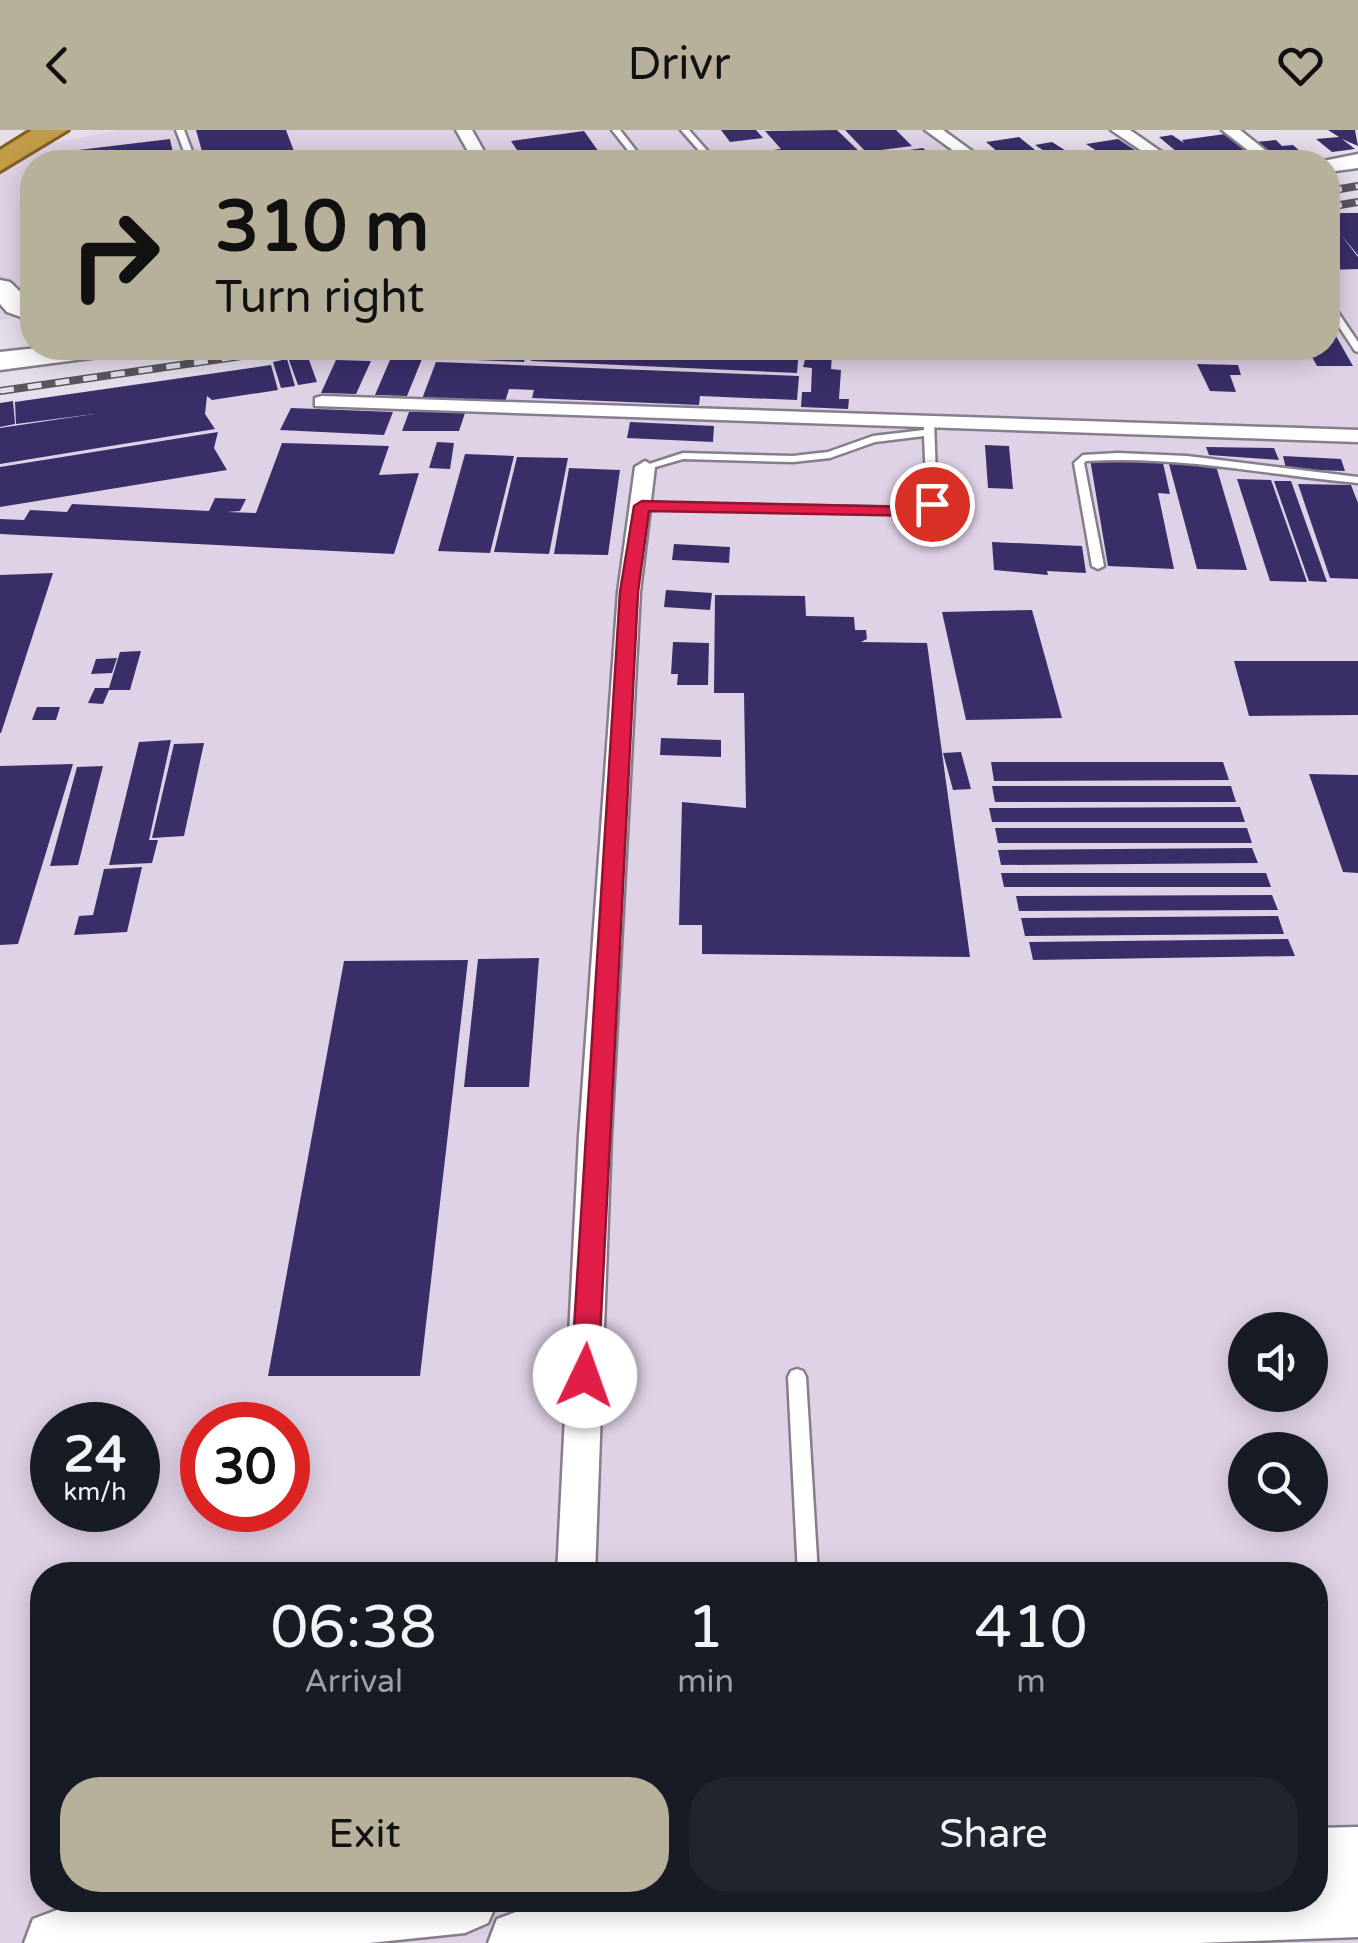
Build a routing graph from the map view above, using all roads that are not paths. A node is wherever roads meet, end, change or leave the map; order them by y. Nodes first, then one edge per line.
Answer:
1 (32, 130) edge
2 (54, 130) edge
3 (616, 130) edge
4 (685, 130) edge
5 (933, 130) edge
6 (1119, 130) edge
7 (1230, 130) edge
8 (0, 138) edge
9 (632, 150) edge
10 (702, 150) edge
11 (962, 150) edge
12 (1150, 150) edge
13 (1256, 150) edge
14 (0, 163) edge
15 (0, 288) edge
16 (20, 308) edge
17 (1340, 322) edge
18 (1358, 348) edge
19 (322, 402) dead end
20 (928, 427) junction
21 (1358, 436) edge
22 (645, 467) joint
23 (1358, 480) edge
24 (642, 506) junction
25 (1098, 566) dead end
26 (798, 1377) dead end
27 (577, 1562) edge
28 (807, 1562) edge
29 (1358, 1859) edge
30 (1328, 1860) edge
31 (1358, 1904) edge
32 (1328, 1906) edge
33 (351, 1912) edge
34 (1220, 1912) edge
35 (859, 1933) edge
36 (547, 1942) edge
37 (58, 1943) edge

1 - 8 highway
2 - 14 highway
3 - 9 lane
4 - 10 lane
5 - 11 street
6 - 12 street
7 - 13 street
15 - 16 main road
17 - 18 lane
19 - 20 street
20 - 21 street
20 - 22 lane
20 - 24 lane
22 - 24 street
23 - 25 lane
24 - 27 street
26 - 28 lane
29 - 30 main road
31 - 32 main road
33 - 37 main road
34 - 35 main road
35 - 36 main road

